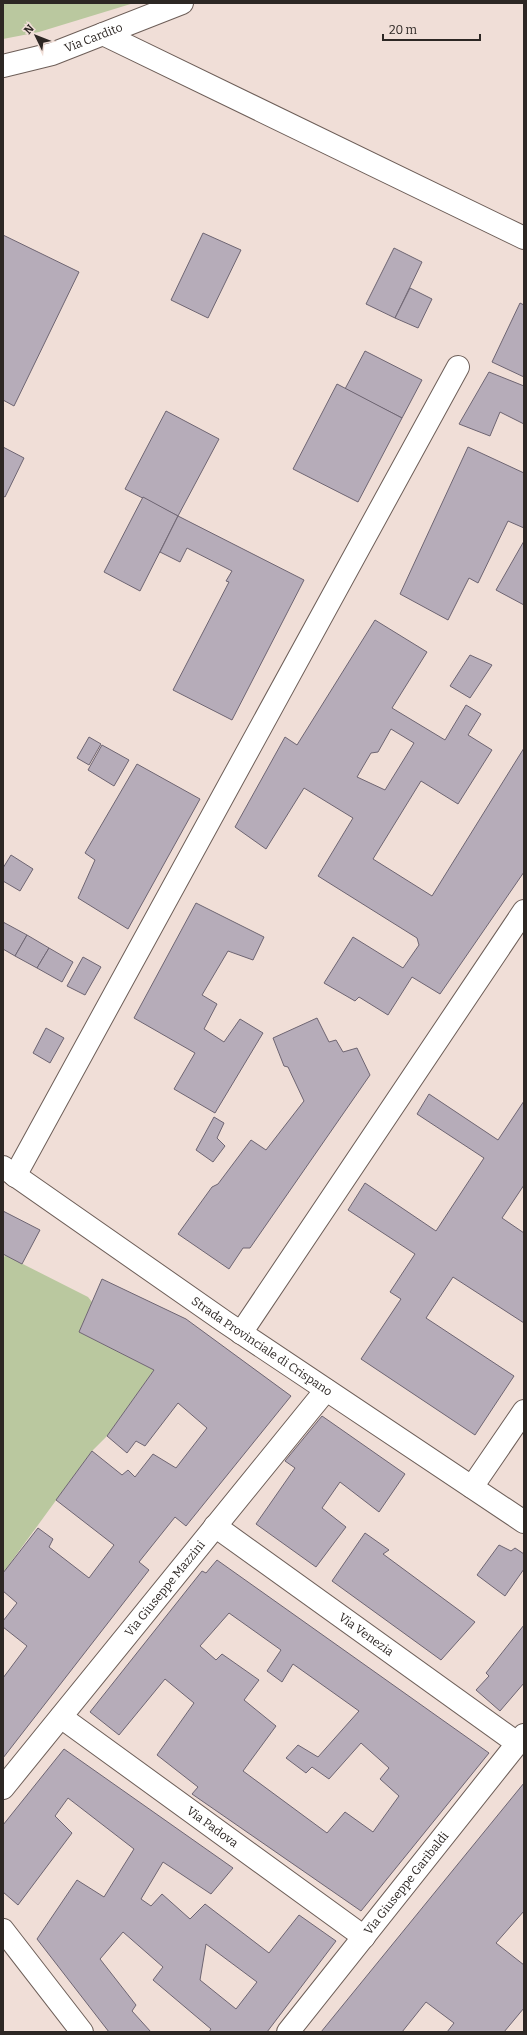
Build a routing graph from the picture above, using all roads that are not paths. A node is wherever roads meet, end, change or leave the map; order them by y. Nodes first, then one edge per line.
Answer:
1 (182, 3) edge
2 (103, 34) junction
3 (3, 66) edge
4 (524, 238) edge
5 (458, 367) dead end
6 (524, 911) edge
7 (9, 1172) edge
8 (241, 1333) junction
9 (326, 1390) junction
10 (524, 1411) edge
11 (472, 1487) junction
12 (524, 1522) edge
13 (215, 1526) junction
14 (61, 1717) junction
15 (521, 1739) edge
16 (3, 1788) edge
17 (3, 1930) edge
18 (364, 1937) junction
19 (82, 2032) edge
20 (288, 2032) edge

1 - 2 street, Via Cardito
2 - 3 street, Via Cardito
2 - 4 street
5 - 7 street
6 - 8 street
7 - 8 street, Strada Provinciale di Crispano
8 - 9 street, Strada Provinciale di Crispano
9 - 11 street, Strada Provinciale di Crispano
9 - 13 street, Via Giuseppe Mazzini
10 - 11 street
11 - 12 street, Strada Provinciale di Crispano
13 - 14 street, Via Giuseppe Mazzini
13 - 15 street, Via Venezia
14 - 16 street, Via Giuseppe Mazzini
14 - 18 street, Via Padova
15 - 18 street, Via Giuseppe Garibaldi
17 - 19 street
18 - 20 street, Via Giuseppe Garibaldi

